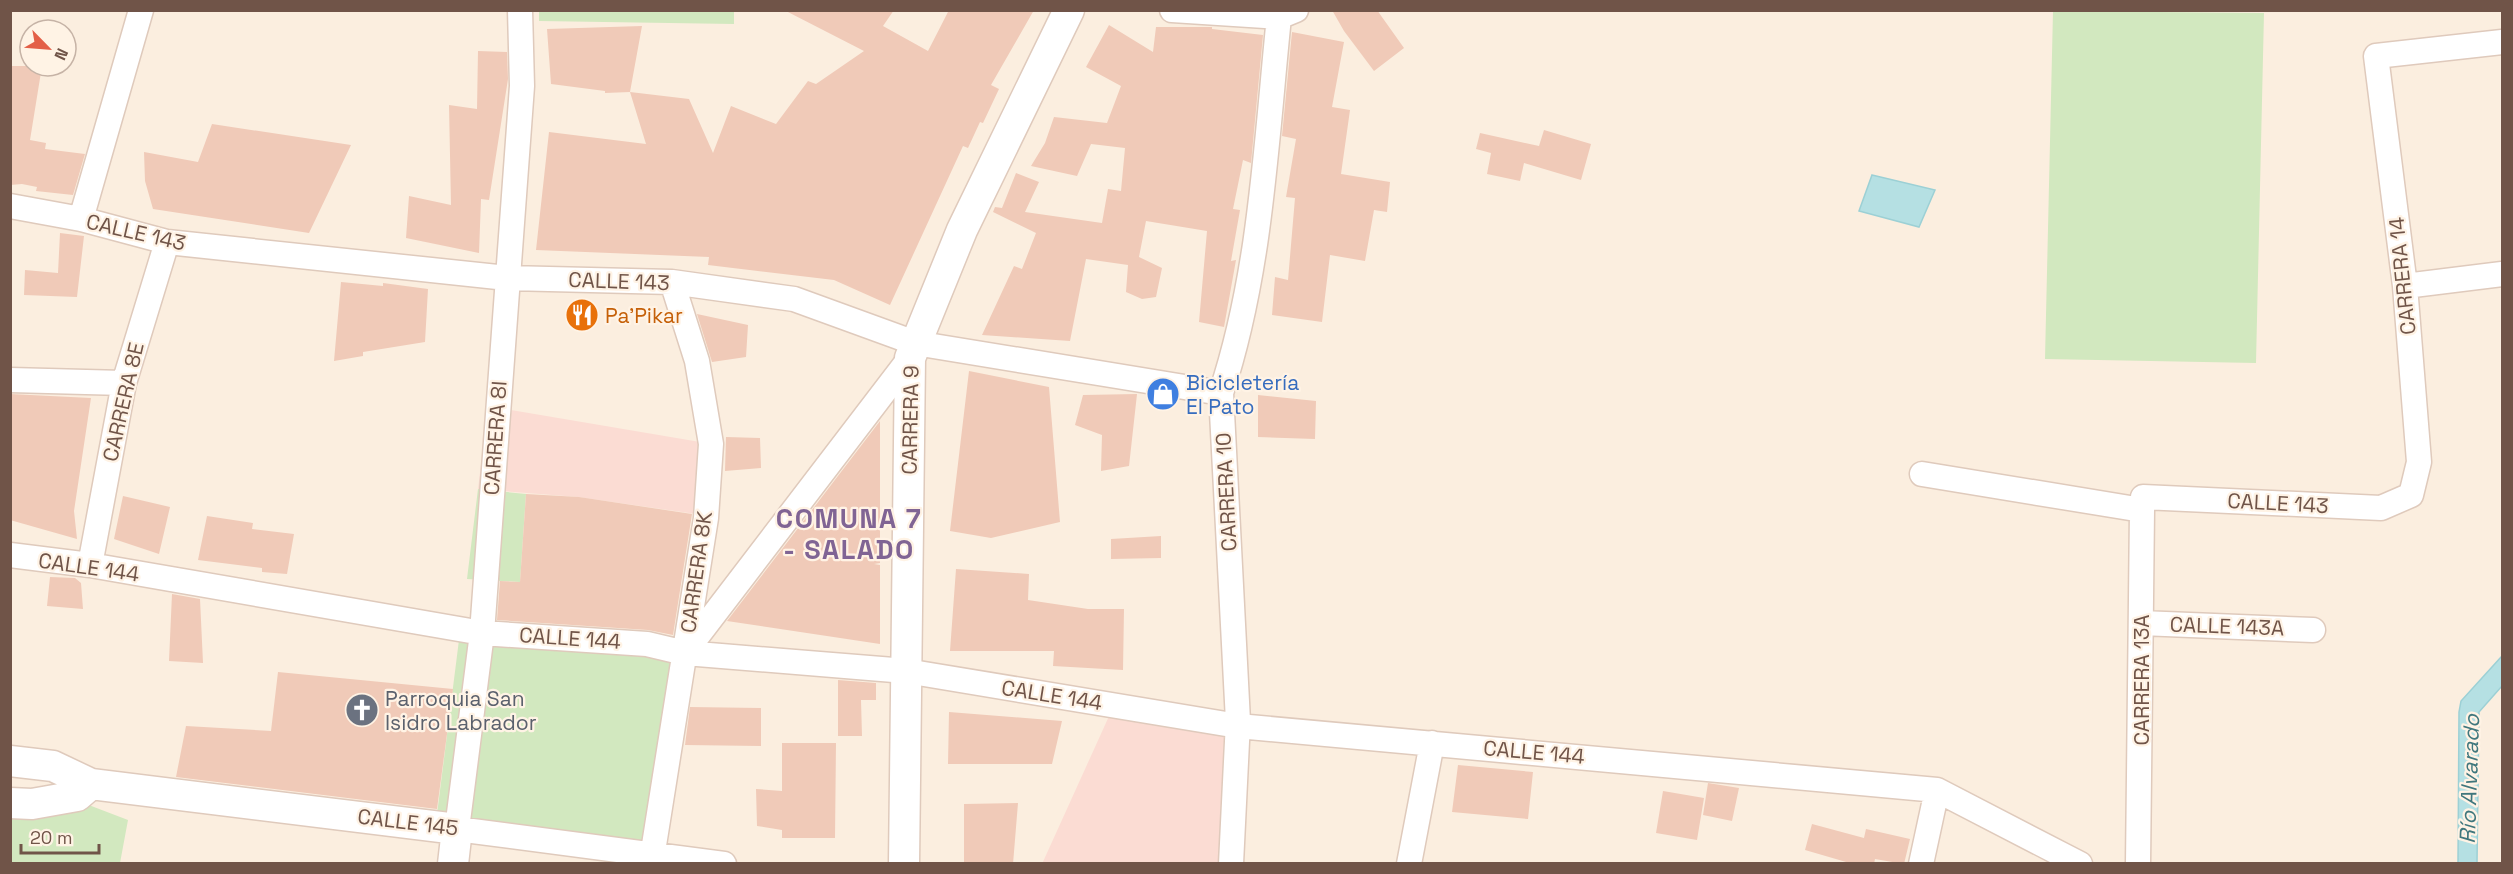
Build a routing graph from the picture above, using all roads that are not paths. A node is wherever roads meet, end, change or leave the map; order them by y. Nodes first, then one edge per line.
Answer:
1 (141, 10) edge
2 (520, 10) edge
3 (1069, 10) edge
4 (1173, 10) edge
5 (1287, 14) edge
6 (2502, 42) edge
7 (10, 206) edge
8 (81, 219) junction
9 (167, 242) junction
10 (2502, 274) edge
11 (507, 278) junction
12 (672, 282) junction
13 (2405, 286) junction
14 (912, 351) junction
15 (10, 380) edge
16 (124, 383) junction
17 (1221, 393) junction
18 (1922, 474) dead end
19 (2411, 495) joint
20 (2143, 504) junction
21 (10, 555) edge
22 (90, 565) junction
23 (2141, 623) junction
24 (2313, 630) dead end
25 (482, 633) junction
26 (685, 653) junction
27 (906, 671) junction
28 (1238, 726) junction
29 (1432, 743) junction
30 (10, 761) edge
31 (91, 783) junction
32 (1937, 790) junction
33 (10, 803) edge
34 (457, 829) junction
35 (651, 859) edge
36 (453, 864) edge
37 (724, 864) edge
38 (904, 864) edge
39 (1231, 864) edge
40 (1409, 864) edge
41 (1921, 864) edge
42 (2080, 864) edge
43 (2138, 864) edge

1 - 8 street
2 - 11 street, CARRERA 8I
3 - 14 street, CARRERA 9
4 - 5 street
5 - 17 street, CARRERA 10
6 - 13 street, CARRERA 14
7 - 8 street, CALLE 143
8 - 9 street, CALLE 143
9 - 11 street, CALLE 143
9 - 16 street, CARRERA 8E
10 - 13 street
11 - 12 street, CALLE 143
11 - 25 street, CARRERA 8I
12 - 14 street, CALLE 143
12 - 26 street, CARRERA 8K
13 - 19 street, CARRERA 14
14 - 17 street, CALLE 143
14 - 26 street
14 - 27 street, CARRERA 9
15 - 16 street
16 - 22 street, CARRERA 8E
17 - 28 street, CARRERA 10
18 - 20 street, CALLE 143
19 - 20 street, CALLE 143
20 - 23 street, CARRERA 13A
21 - 22 street, CALLE 144
22 - 25 street, CALLE 144
23 - 24 street, CALLE 143A
23 - 43 street, CARRERA 13A
25 - 26 street, CALLE 144
25 - 34 street, CARRERA 8I
26 - 27 street, CALLE 144
26 - 35 street, CARRERA 8K
27 - 28 street, CALLE 144
27 - 38 street, CARRERA 9
28 - 29 street, CALLE 144
28 - 39 street, CARRERA 10
29 - 32 street, CALLE 144
29 - 40 street
30 - 31 street, CALLE 145
31 - 33 street
31 - 34 street, CALLE 145
32 - 41 street
32 - 42 street, CALLE 144
34 - 35 street, CALLE 145
34 - 36 street, CARRERA 8I
35 - 37 street, CALLE 145

